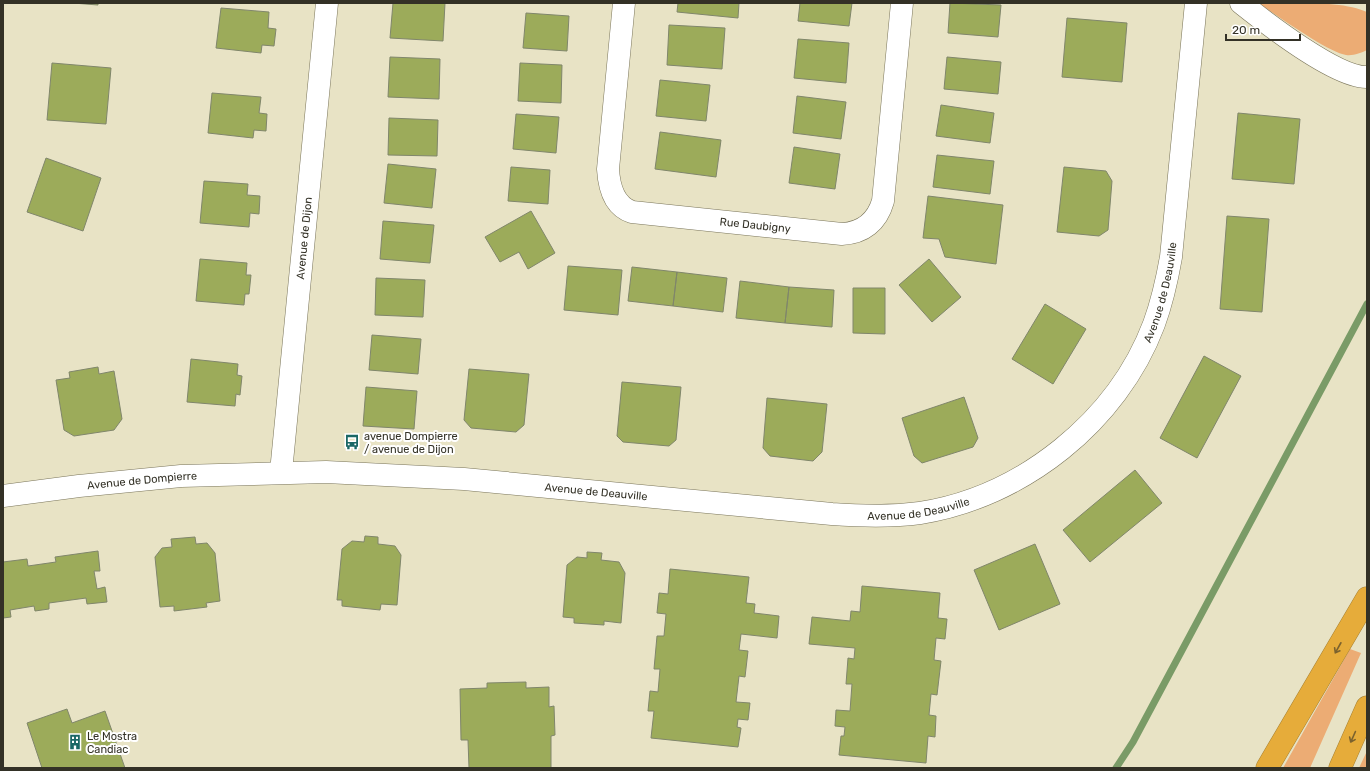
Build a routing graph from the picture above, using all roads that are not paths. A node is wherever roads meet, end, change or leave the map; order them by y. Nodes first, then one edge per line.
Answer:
1 (327, 3) edge
2 (624, 3) edge
3 (902, 3) edge
4 (1196, 3) edge
5 (1241, 3) edge
6 (1367, 77) edge
7 (282, 472) junction
8 (3, 496) edge
9 (1367, 598) edge
10 (1367, 707) edge
11 (1267, 768) edge
12 (1340, 768) edge

1 - 7 street, Avenue de Dijon
2 - 3 street, Rue Daubigny
4 - 7 street, Avenue de Deauville
5 - 6 street
7 - 8 street, Avenue de Dompierre
9 -> 11 highway
10 -> 12 highway

